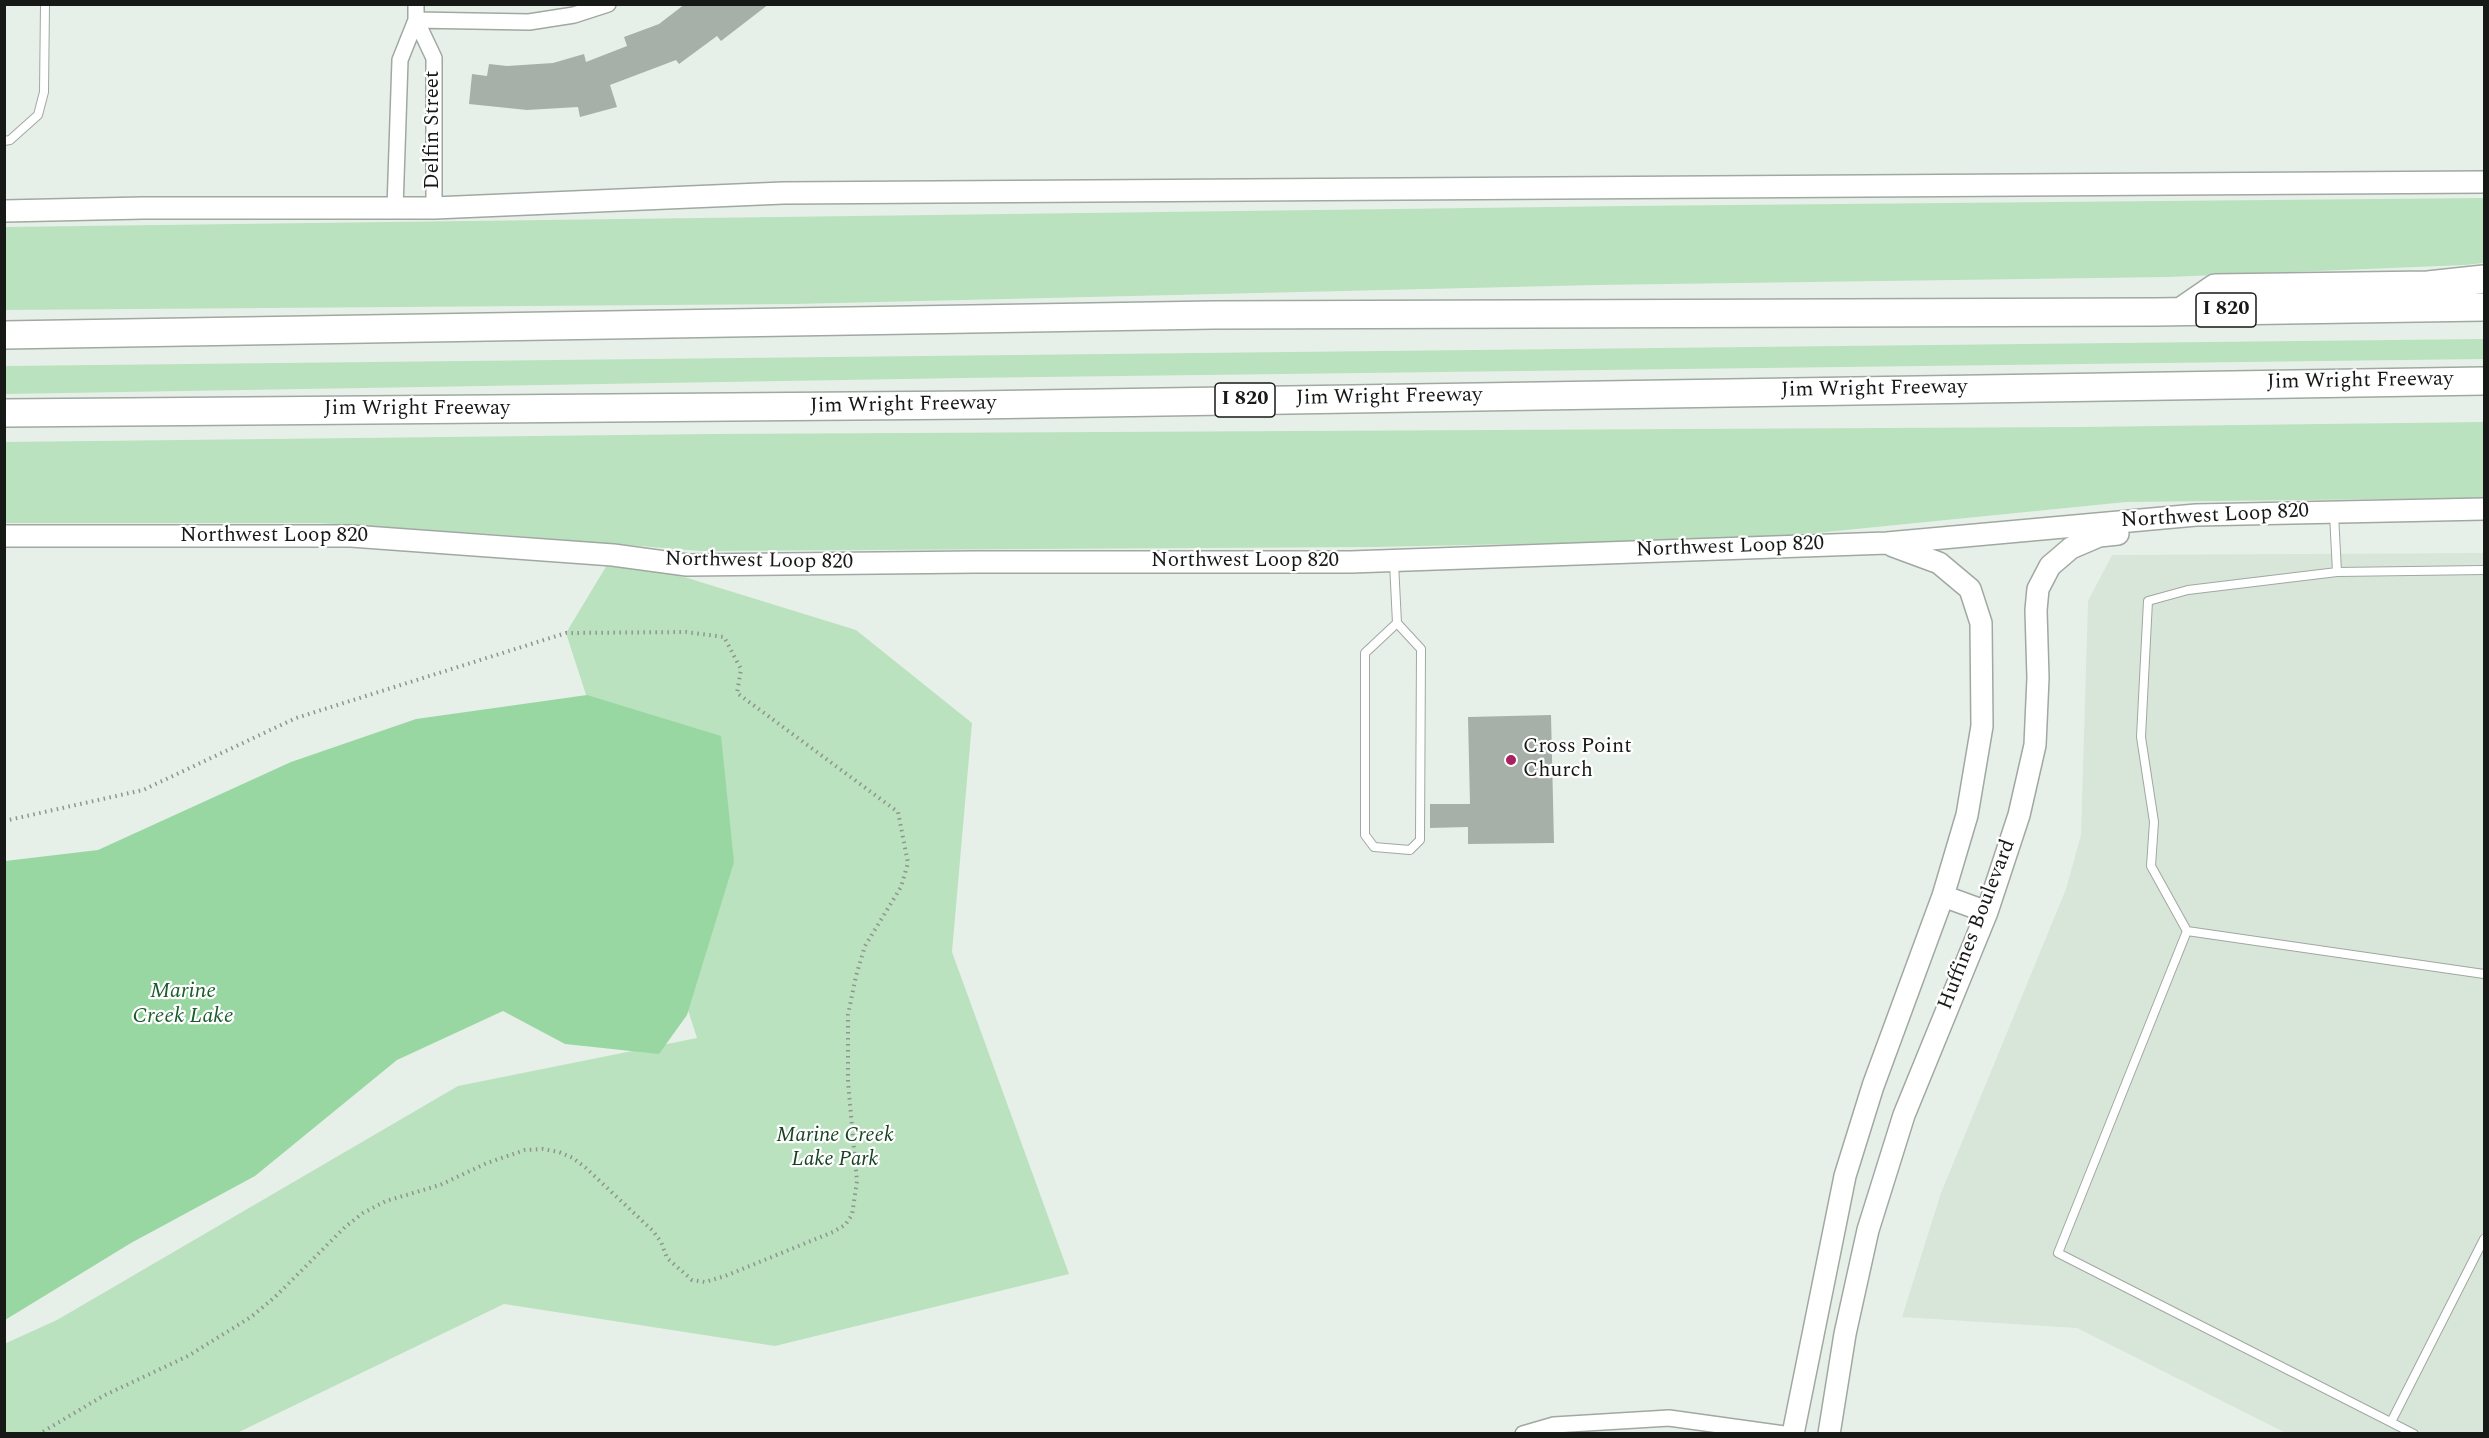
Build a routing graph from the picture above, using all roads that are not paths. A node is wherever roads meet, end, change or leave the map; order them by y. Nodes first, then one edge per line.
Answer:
1 (45, 4) edge
2 (417, 4) edge
3 (608, 4) edge
4 (416, 20) junction
5 (4, 141) edge
6 (2484, 182) edge
7 (395, 208) junction
8 (434, 208) junction
9 (4, 211) edge
10 (2484, 279) edge
11 (2484, 307) edge
12 (2183, 310) junction
13 (4, 335) edge
14 (2484, 381) edge
15 (4, 413) edge
16 (2484, 509) edge
17 (2334, 511) junction
18 (2196, 515) junction
19 (4, 536) edge
20 (1887, 543) junction
21 (1394, 559) junction
22 (2484, 570) edge
23 (2337, 572) junction
24 (1397, 623) junction
25 (1942, 896) junction
26 (1987, 912) junction
27 (2187, 930) junction
28 (2484, 974) edge
29 (2484, 1239) edge
30 (2391, 1422) junction
31 (1523, 1434) edge
32 (1784, 1434) edge
33 (1793, 1434) edge
34 (1829, 1434) edge
35 (2414, 1434) edge

1 - 5 lane
2 - 4 street, Delfin Street
3 - 4 street
4 - 7 street, Delfin Street
4 - 8 street, Delfin Street
6 - 8 main road
7 - 8 main road
7 - 9 main road
10 - 12 highway
11 - 12 highway, I 820
12 - 13 highway, I 820
14 - 15 highway, Jim Wright Freeway / I 820
16 - 17 main road, Northwest Loop 820
17 - 18 main road, Northwest Loop 820
17 - 23 lane
18 - 20 main road, Northwest Loop 820
18 - 26 main road, Huffines Boulevard
19 - 21 main road, Northwest Loop 820
20 - 21 main road, Northwest Loop 820
20 - 25 main road, Huffines Boulevard
21 - 24 lane
22 - 23 lane
23 - 27 lane
24 - 24 lane
25 - 26 main road
25 - 33 main road, Huffines Boulevard
26 - 34 main road, Huffines Boulevard
27 - 28 lane
27 - 30 lane
29 - 30 lane
30 - 35 lane
31 - 32 street

